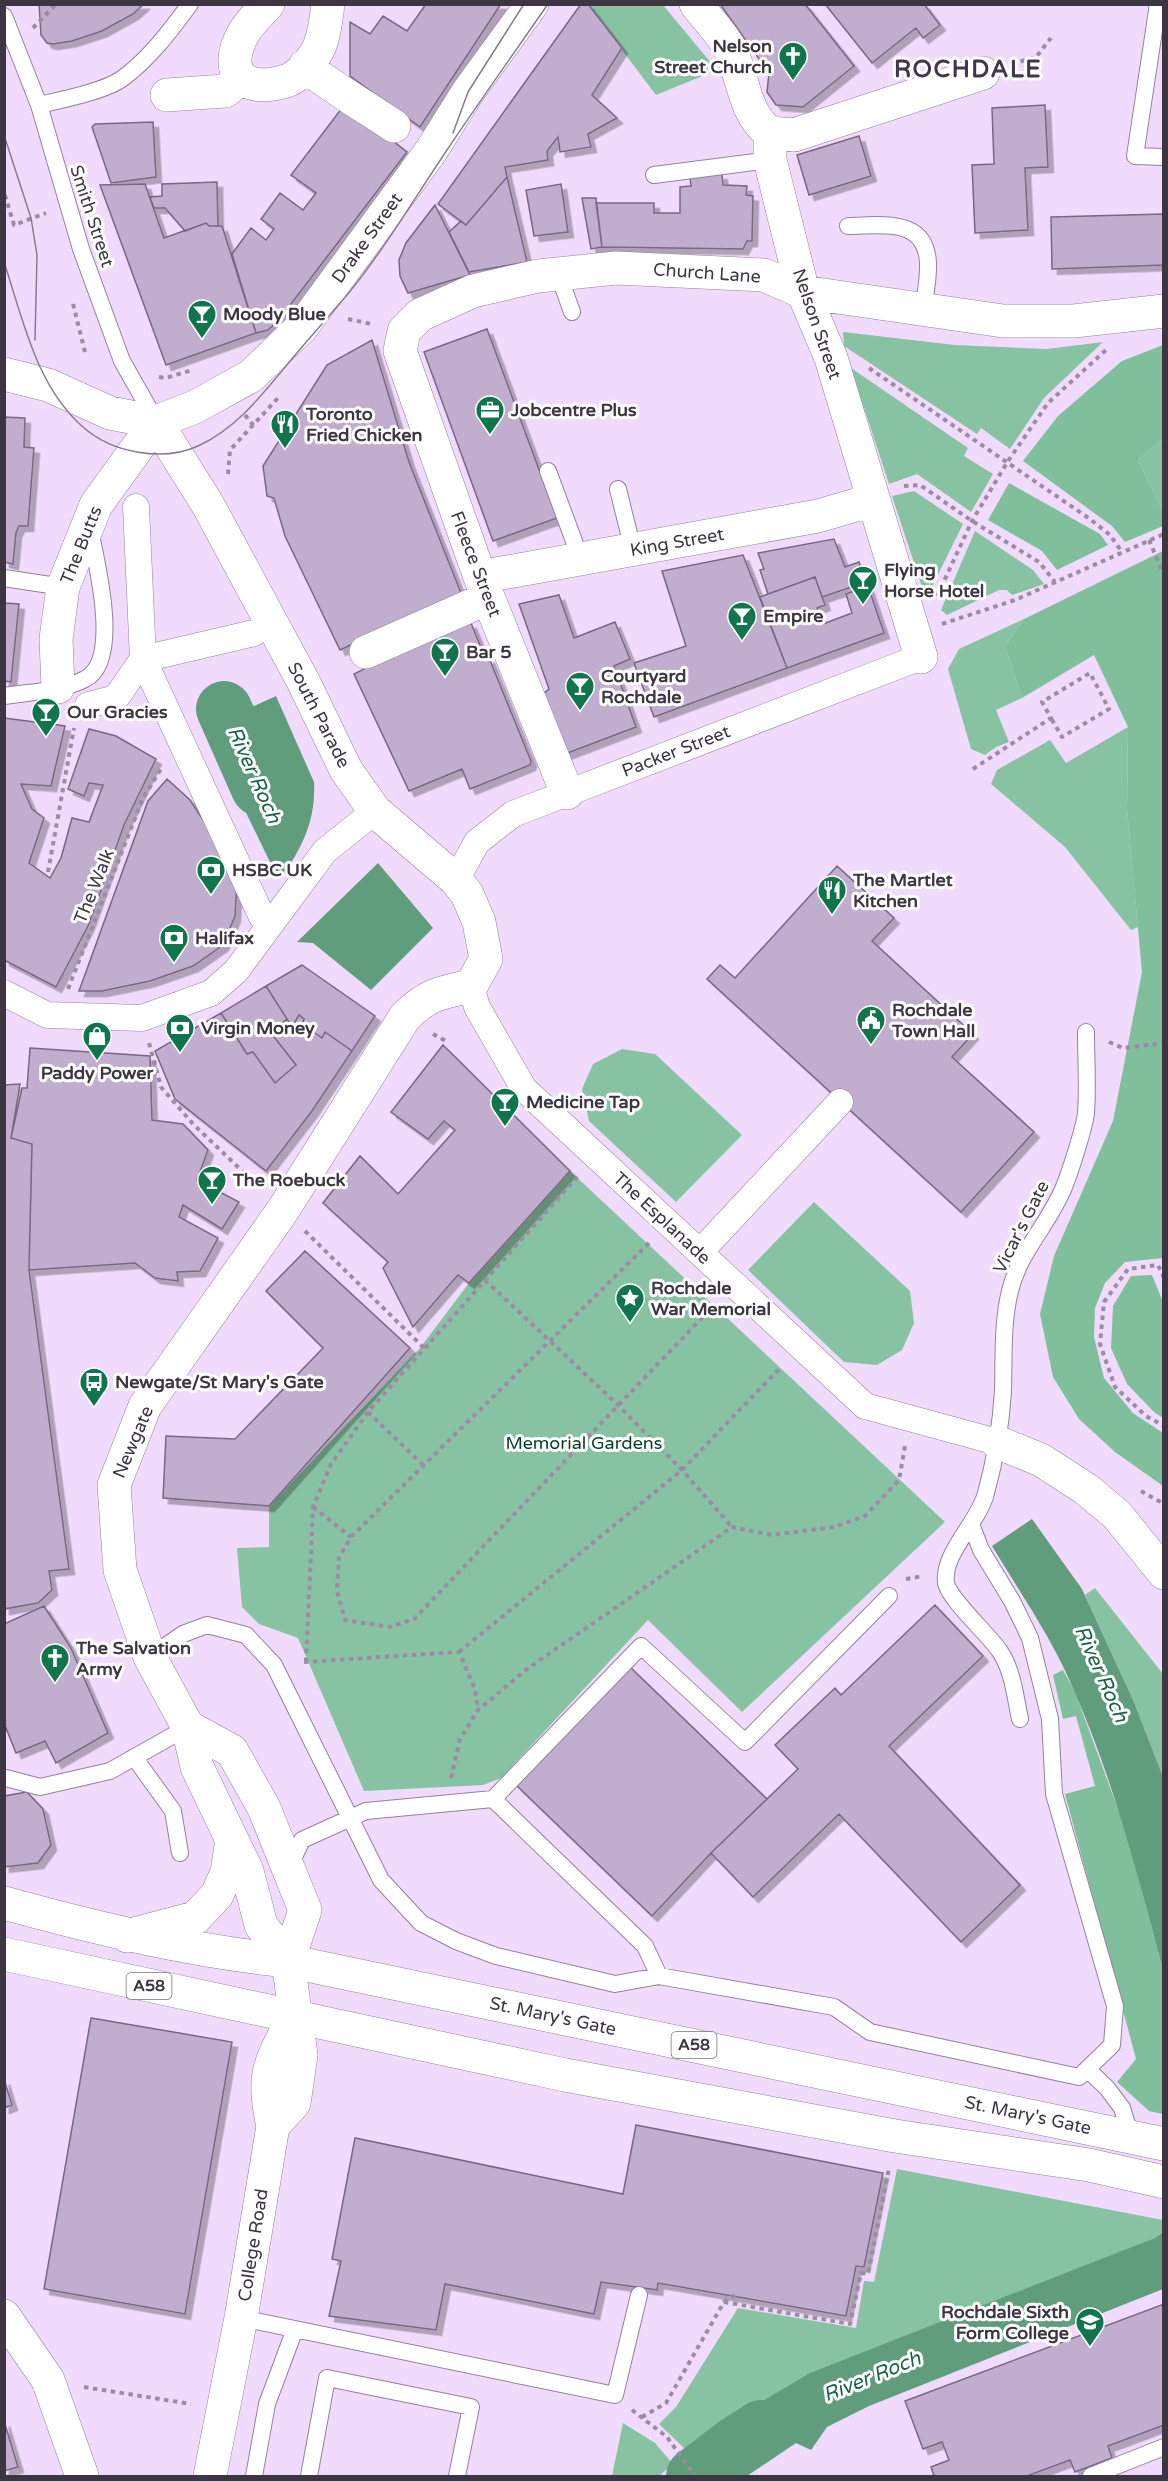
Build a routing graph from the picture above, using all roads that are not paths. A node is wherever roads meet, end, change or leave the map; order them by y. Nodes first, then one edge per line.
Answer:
1 (190, 4) edge
2 (268, 4) edge
3 (328, 4) edge
4 (532, 4) edge
5 (696, 4) edge
6 (1158, 4) edge
7 (4, 16) edge
8 (305, 66) junction
9 (996, 69) road end
10 (240, 79) junction
11 (167, 95) dead end
12 (39, 105) junction
13 (394, 126) dead end
14 (770, 146) junction
15 (1164, 157) edge
16 (654, 175) dead end
17 (848, 226) dead end
18 (558, 273) junction
19 (803, 292) junction
20 (923, 309) junction
21 (1164, 311) edge
22 (572, 312) dead end
23 (404, 331) joint
24 (4, 374) edge
25 (156, 422) junction
26 (548, 471) dead end
27 (618, 489) dead end
28 (873, 500) junction
29 (136, 507) dead end
30 (88, 520) junction
31 (633, 550) junction
32 (580, 560) junction
33 (4, 578) edge
34 (63, 587) junction
35 (484, 588) junction
36 (254, 633) dead end
37 (915, 636) joint
38 (366, 652) dead end
39 (143, 659) junction
40 (66, 685) junction
41 (4, 696) edge
42 (88, 705) dead end
43 (567, 793) junction
44 (375, 811) junction
45 (456, 880) junction
46 (262, 917) dead end
47 (471, 986) junction
48 (4, 993) edge
49 (1086, 1032) dead end
50 (840, 1102) dead end
51 (700, 1252) junction
52 (997, 1442) junction
53 (971, 1524) junction
54 (1164, 1573) edge
55 (889, 1596) road end
56 (150, 1657) junction
57 (1020, 1719) dead end
58 (188, 1727) junction
59 (134, 1757) junction
60 (6, 1778) dead end
61 (493, 1799) junction
62 (349, 1818) junction
63 (232, 1840) junction
64 (180, 1853) dead end
65 (288, 1869) junction
66 (4, 1904) edge
67 (127, 1936) junction
68 (4, 1954) edge
69 (288, 1961) junction
70 (659, 1976) junction
71 (294, 2017) junction
72 (1087, 2069) junction
73 (1116, 2134) junction
74 (1164, 2144) edge
75 (1164, 2182) edge
76 (639, 2295) dead end
77 (4, 2316) edge
78 (241, 2318) junction
79 (295, 2329) junction
80 (1164, 2447) edge
81 (82, 2476) edge
82 (210, 2476) edge
83 (254, 2476) edge
84 (309, 2476) edge
85 (457, 2476) edge
86 (1091, 2476) edge

1 - 12 lane
2 - 10 main road
3 - 8 main road
4 - 25 main road, Drake Street
5 - 14 main road, Nelson Street
6 - 15 lane
7 - 12 lane, Smith Street
8 - 10 main road
8 - 13 main road
9 - 14 main road
10 - 11 main road
12 - 25 lane, Smith Street
14 - 16 lane
14 - 19 main road, Nelson Street
17 - 20 lane
18 - 19 main road, Church Lane
18 - 22 lane
18 - 23 main road, Church Lane
19 - 20 main road, Church Lane
19 - 28 main road, Nelson Street
20 - 21 main road, Church Lane
23 - 35 main road, Fleece Street
24 - 25 main road
25 - 30 main road, The Butts
25 - 44 main road, South Parade
26 - 32 lane
27 - 31 lane
28 - 31 main road, King Street
28 - 37 main road, Nelson Street
29 - 39 street
30 - 34 main road, The Butts
30 - 40 lane
31 - 32 main road, King Street
32 - 35 main road, King Street
33 - 34 lane
34 - 40 main road, The Butts
35 - 38 main road, King Street
35 - 43 main road, Fleece Street
36 - 39 street
37 - 43 street, Packer Street
39 - 42 street
39 - 46 street
40 - 41 lane
43 - 45 street, Packer Street
44 - 45 main road, South Parade
44 - 48 street
45 - 47 main road, South Parade
47 - 51 street, The Esplanade
47 - 56 main road, Newgate
49 - 52 lane, Vicar's Gate
50 - 51 street
51 - 52 street, The Esplanade
52 - 53 lane, Vicar's Gate
52 - 54 main road, The Esplanade
53 - 57 lane, Vicar's Gate
53 - 72 lane
55 - 61 lane
56 - 58 main road, Newgate
56 - 62 lane
58 - 59 lane
58 - 63 main road, Newgate
58 - 65 main road
59 - 60 lane
59 - 64 lane
61 - 62 lane
61 - 70 lane
62 - 65 lane
62 - 70 lane
63 - 67 main road
63 - 69 main road, Newgate
65 - 69 main road
66 - 67 main road, St. Mary's Gate / A58
67 - 69 main road, St. Mary's Gate / A58
68 - 71 main road, St. Mary's Gate / A58
69 - 71 main road
69 - 73 main road, St. Mary's Gate / A58
70 - 72 lane
71 - 75 main road, St. Mary's Gate / A58
71 - 78 main road, College Road
72 - 73 lane
73 - 74 main road, A58
76 - 79 lane
77 - 81 main road
78 - 79 lane
78 - 82 main road, College Road
79 - 83 lane
80 - 86 lane
84 - 85 lane

